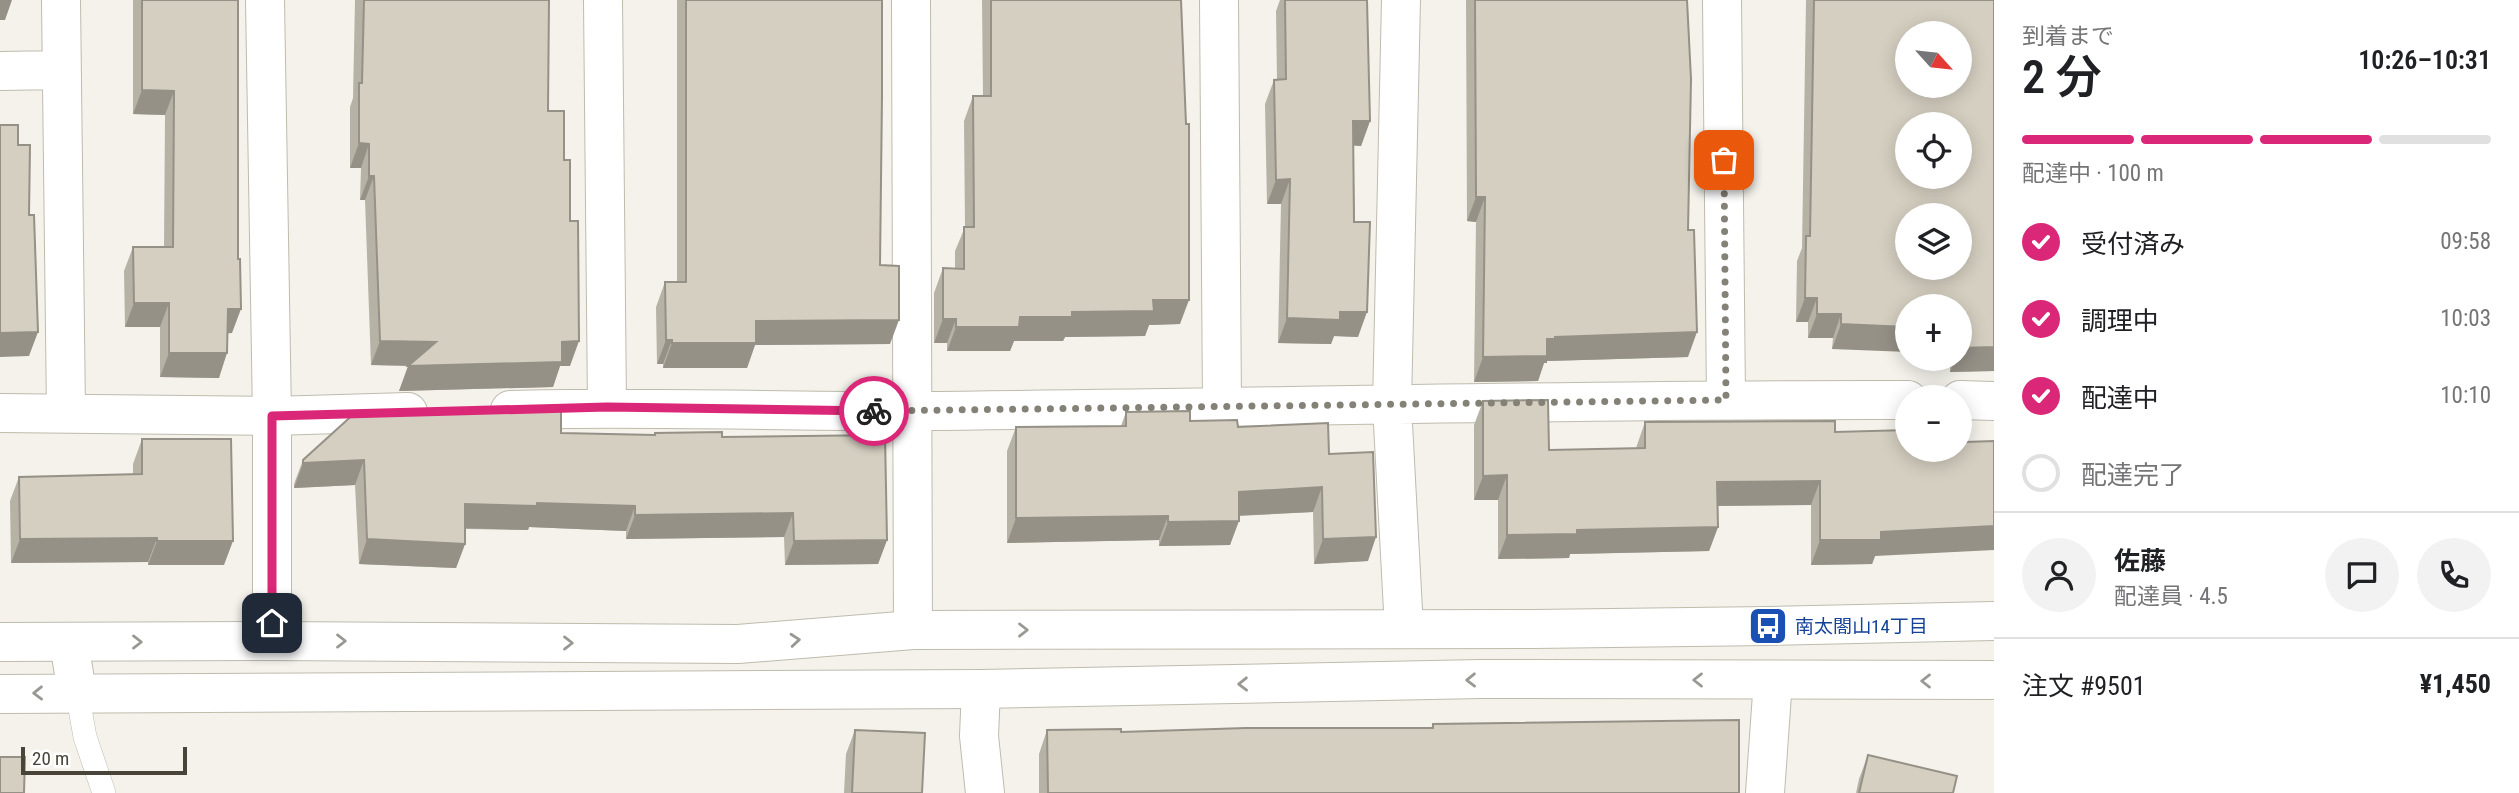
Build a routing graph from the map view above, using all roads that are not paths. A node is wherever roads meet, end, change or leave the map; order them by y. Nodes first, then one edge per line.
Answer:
1 (61, 0) edge
2 (265, 0) edge
3 (603, 0) edge
4 (911, 0) edge
5 (1219, 0) edge
6 (1401, 0) edge
7 (1722, 0) edge
8 (61, 70) junction
9 (0, 71) edge
10 (1726, 400) junction
11 (1895, 400) edge
12 (1972, 400) edge
13 (1994, 401) edge
14 (1392, 405) junction
15 (1222, 406) junction
16 (607, 407) junction
17 (481, 410) edge
18 (439, 411) edge
19 (913, 411) junction
20 (0, 413) edge
21 (66, 413) junction
22 (272, 416) junction
23 (1994, 621) edge
24 (1404, 629) junction
25 (913, 630) junction
26 (272, 641) junction
27 (0, 642) edge
28 (69, 643) junction
29 (1773, 680) junction
30 (1994, 680) edge
31 (981, 689) junction
32 (77, 692) junction
33 (0, 694) edge
34 (104, 793) edge
35 (985, 793) edge
36 (1765, 793) edge

1 - 8 street
2 - 22 street
3 - 16 street
4 - 19 street
5 - 15 street
6 - 14 street
7 - 10 street
8 - 9 street
8 - 21 street
10 - 11 street
10 - 14 street
12 - 13 street
14 - 15 street
14 - 24 street
15 - 19 street
16 - 17 street
16 - 19 street
18 - 22 street
19 - 25 street
20 - 21 street
21 - 22 street
22 - 26 street
23 - 24 street
25 -> 24 street
26 -> 25 street
28 -> 26 street
27 - 28 street
28 - 32 street
30 -> 29 street
29 -> 31 street
29 - 36 street
31 - 32 street
31 - 35 street
32 -> 33 street
32 - 34 lane

